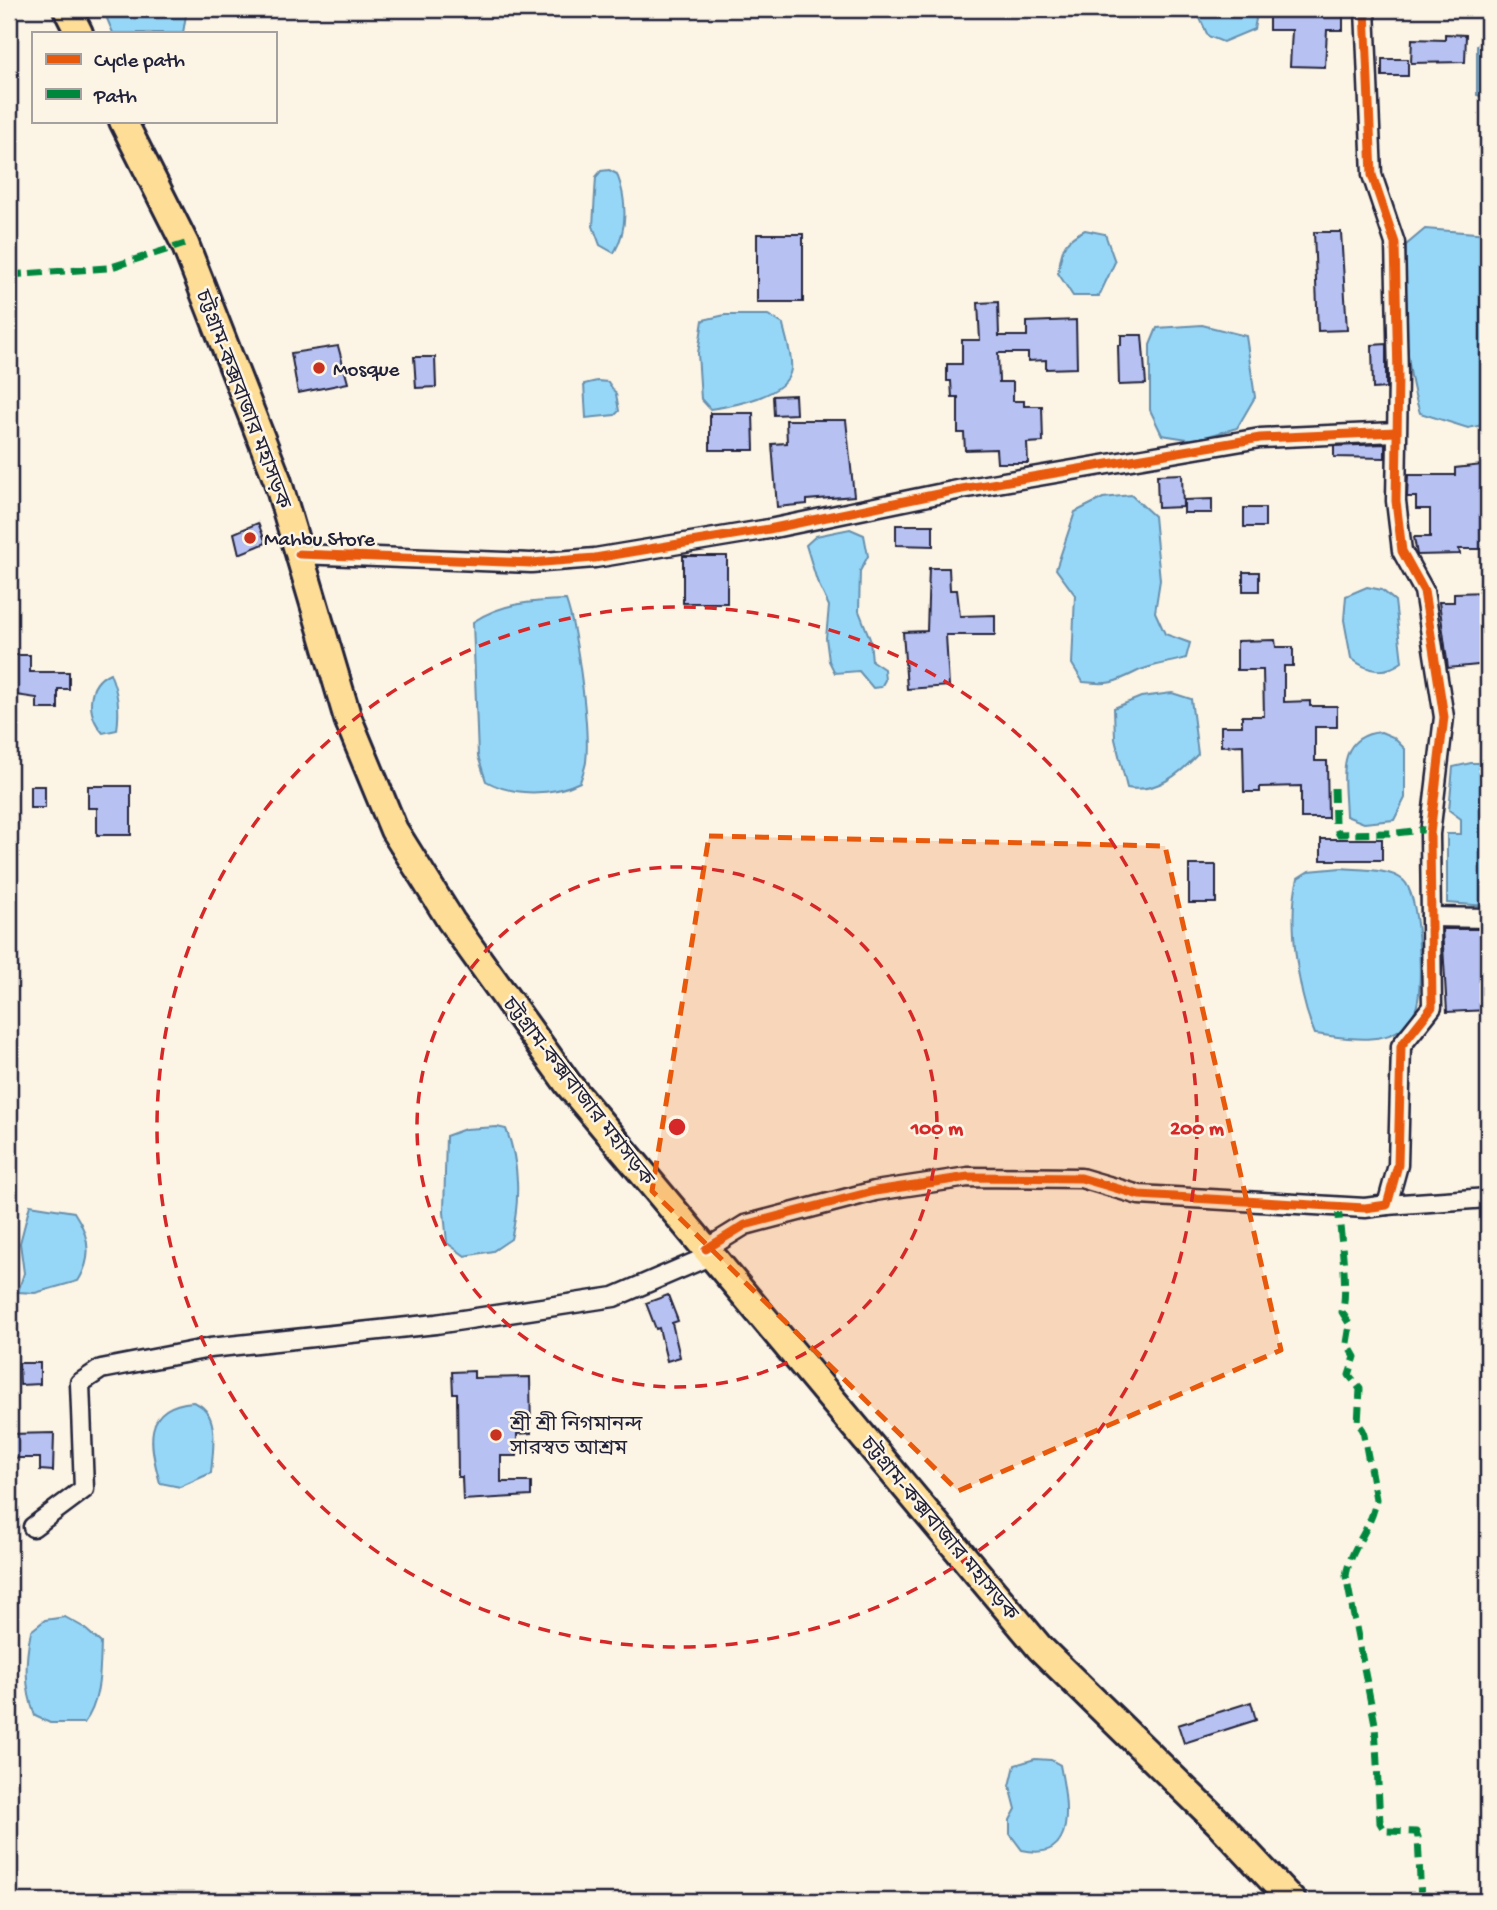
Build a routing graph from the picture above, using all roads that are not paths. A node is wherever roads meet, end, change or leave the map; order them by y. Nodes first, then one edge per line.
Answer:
1 (67, 9) edge
2 (1365, 9) edge
3 (78, 32) edge
4 (124, 122) edge
5 (1396, 432) junction
6 (299, 554) junction
7 (1431, 917) junction
8 (1488, 918) edge
9 (1488, 1198) edge
10 (1387, 1205) junction
11 (709, 1252) junction
12 (33, 1527) dead end
13 (1292, 1901) edge

1 - 3 highway
2 - 5 street
4 - 6 highway, চট্টগ্রাম-কক্সবাজার মহাসড়ক
5 - 6 street
5 - 7 street
6 - 11 highway, চট্টগ্রাম-কক্সবাজার মহাসড়ক
7 - 8 street
7 - 10 street
9 - 10 street
10 - 11 street
11 - 12 street
11 - 13 highway, চট্টগ্রাম-কক্সবাজার মহাসড়ক

